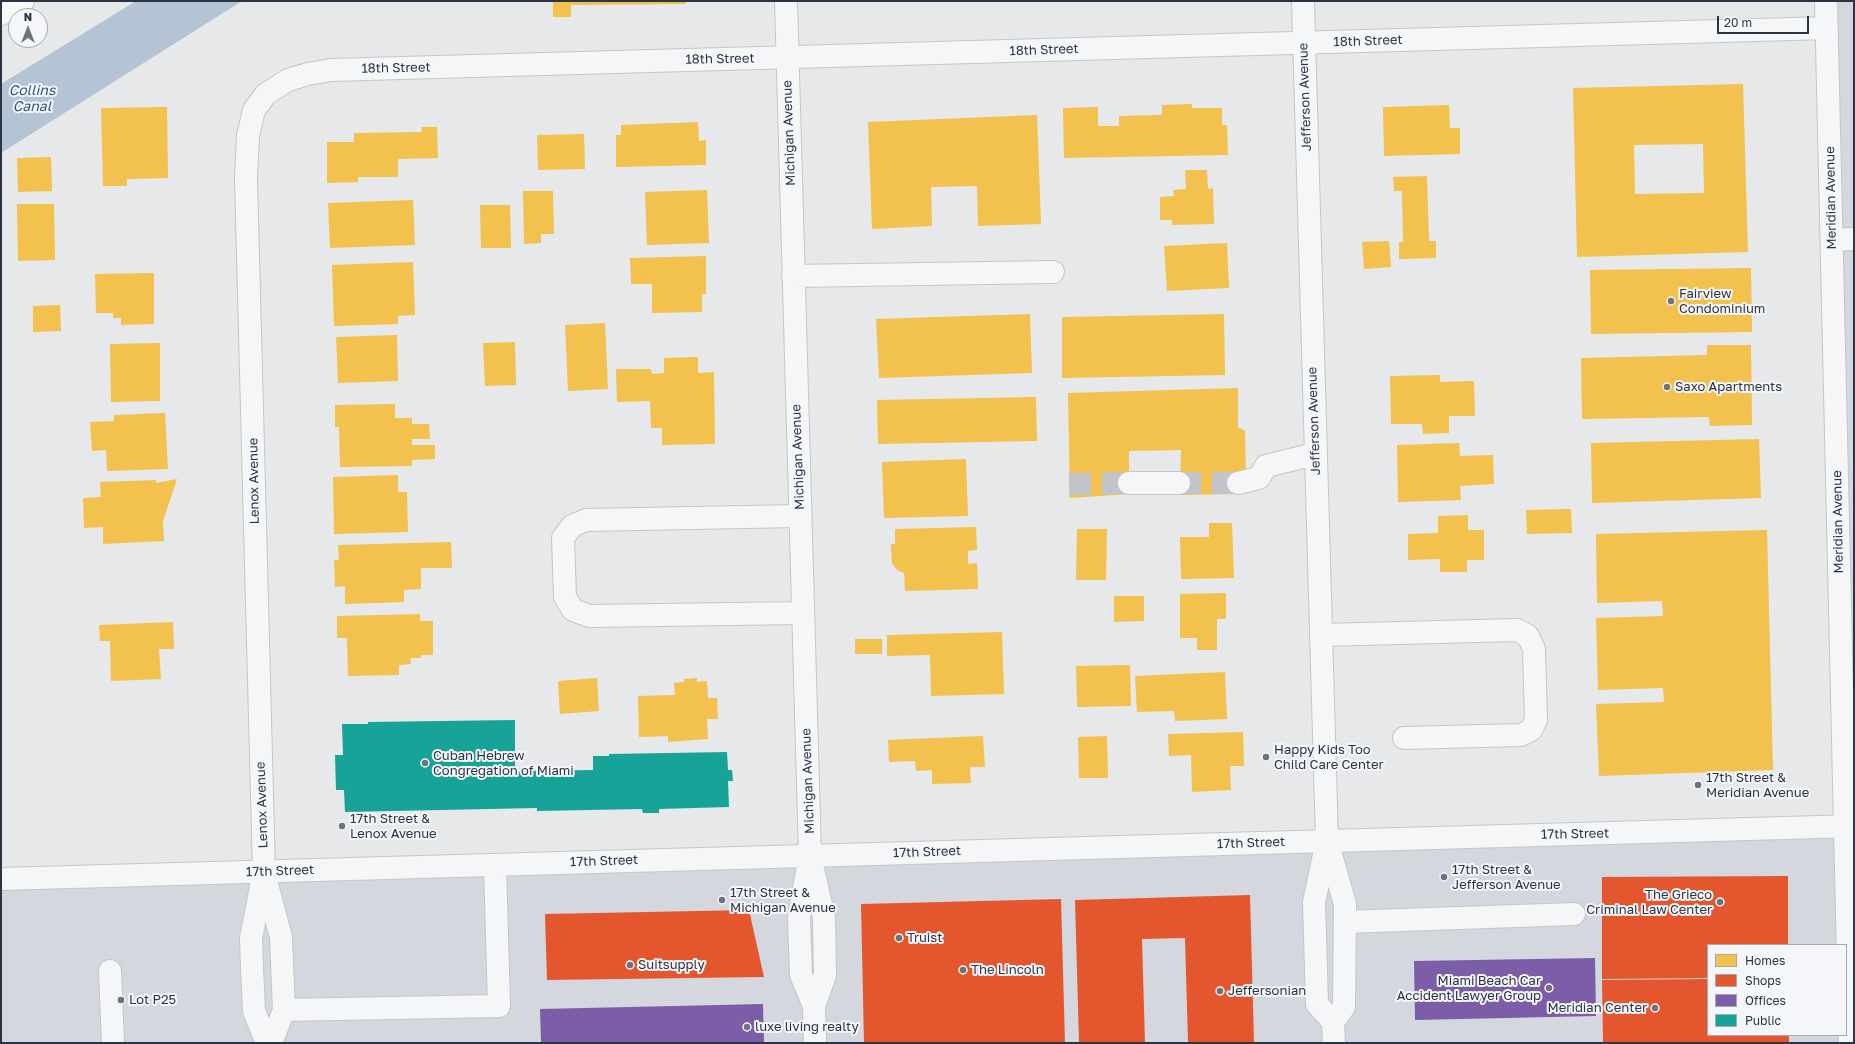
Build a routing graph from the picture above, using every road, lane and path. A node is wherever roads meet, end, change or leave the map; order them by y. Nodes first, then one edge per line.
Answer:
1 (23, 1) edge
2 (786, 1) edge
3 (1303, 1) edge
4 (1826, 1) edge
5 (1, 14) edge
6 (1827, 28) junction
7 (1303, 43) junction
8 (787, 58) junction
9 (266, 94) joint
10 (1854, 239) edge
11 (1832, 240) junction
12 (1053, 272) dead end
13 (793, 276) junction
14 (1315, 454) junction
15 (1129, 483) tunnel mouth
16 (1180, 483) tunnel mouth
17 (1238, 483) tunnel mouth
18 (799, 516) junction
19 (802, 613) junction
20 (1321, 635) junction
21 (1404, 738) dead end
22 (1849, 826) edge
23 (1327, 841) junction
24 (810, 855) junction
25 (495, 865) junction
26 (264, 872) junction
27 (1, 879) edge
28 (1574, 914) dead end
29 (1345, 922) junction
30 (110, 972) dead end
31 (284, 1010) junction
32 (1333, 1033) edge
33 (112, 1043) edge
34 (267, 1043) edge
35 (271, 1043) edge
36 (815, 1043) edge
37 (1850, 1043) edge

1 - 5 main road
2 - 8 street, Michigan Avenue
3 - 7 street, Jefferson Avenue
4 - 6 street, Meridian Avenue
6 - 7 street, 18th Street
6 - 11 street, Meridian Avenue
7 - 8 street, 18th Street
7 - 14 street, Jefferson Avenue
8 - 9 street, 18th Street
8 - 13 street, Michigan Avenue
9 - 26 street, Lenox Avenue
10 - 11 street
11 - 22 street, Meridian Avenue
12 - 13 street
13 - 18 street, Michigan Avenue
14 - 17 street
14 - 20 street, Jefferson Avenue
15 - 16 street
18 - 19 street, Michigan Avenue
18 - 19 street
19 - 24 street, Michigan Avenue
20 - 21 street
20 - 23 street, Jefferson Avenue
22 - 23 street, 17th Street
22 - 37 street, Meridian Avenue
23 - 24 street, 17th Street
23 - 29 street, Jefferson Avenue
23 - 32 street, Jefferson Avenue
24 - 25 street, 17th Street
24 - 36 street, Michigan Avenue
25 - 26 street, 17th Street
25 - 31 street
26 - 27 street, 17th Street
26 - 31 street, Lenox Avenue
26 - 34 street, Lenox Avenue
28 - 29 street
29 - 32 street, Jefferson Avenue
30 - 33 street
31 - 35 street, Lenox Avenue

